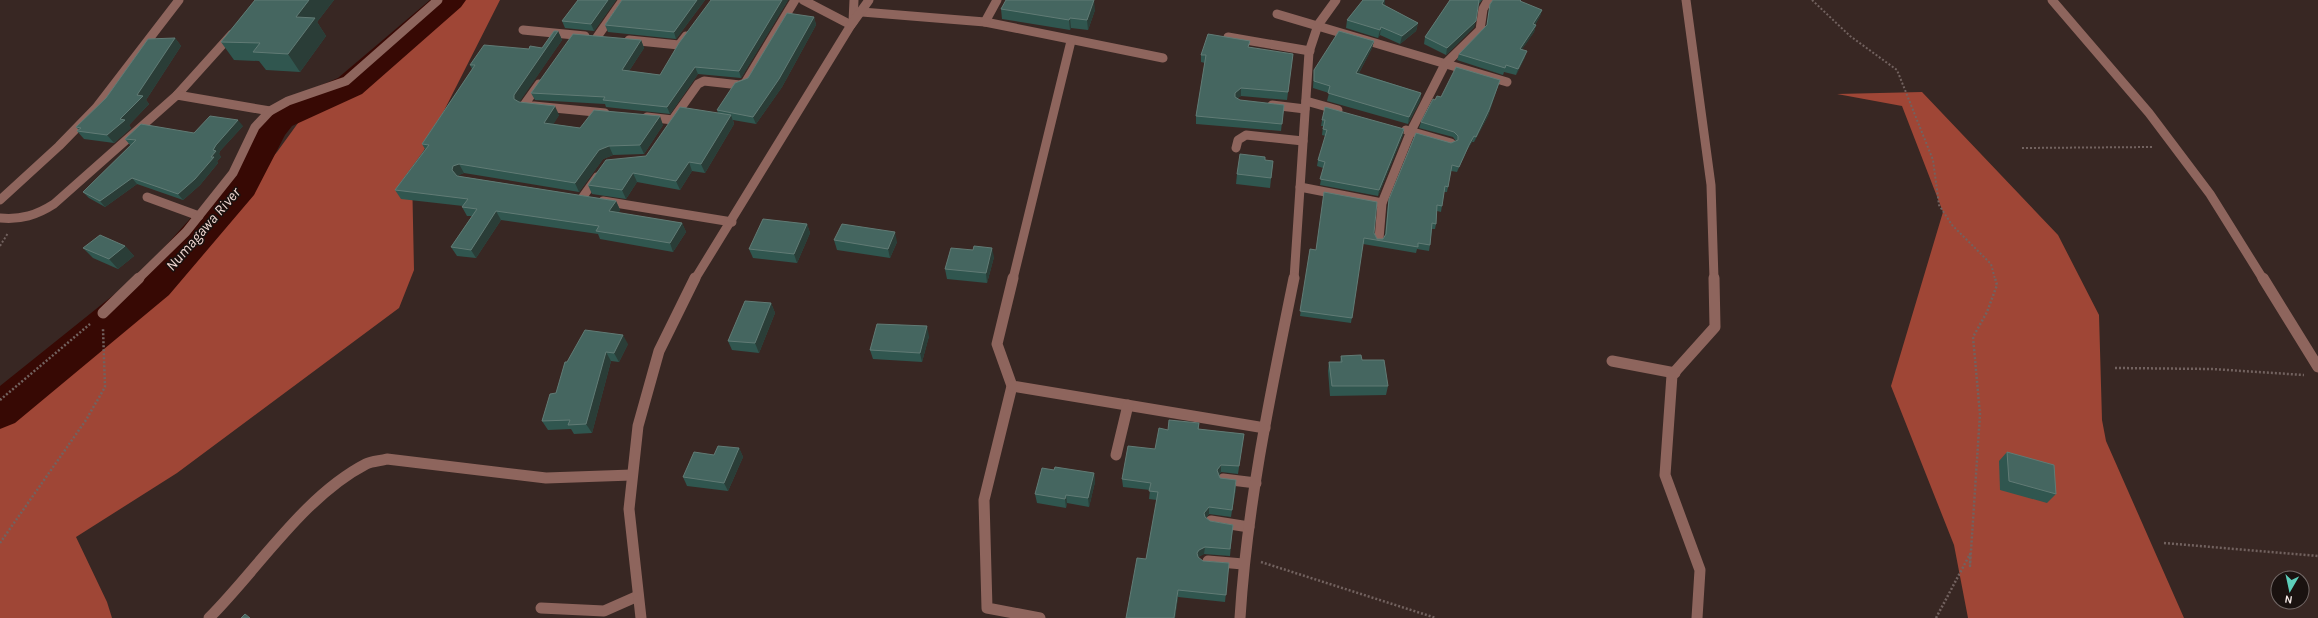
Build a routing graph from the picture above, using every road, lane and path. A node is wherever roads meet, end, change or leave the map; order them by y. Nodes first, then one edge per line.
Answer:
1 (179, 0) edge
2 (438, 0) edge
3 (623, 0) edge
4 (795, 0) edge
5 (803, 0) edge
6 (854, 0) edge
7 (870, 0) edge
8 (997, 0) edge
9 (1336, 0) edge
10 (1488, 0) edge
11 (1686, 0) edge
12 (1812, 0) edge
13 (2052, 0) edge
14 (862, 12) junction
15 (1277, 14) dead end
16 (984, 22) junction
17 (852, 24) junction
18 (238, 25) edge
19 (1318, 25) junction
20 (691, 28) edge
21 (523, 30) dead end
22 (1228, 37) edge
23 (619, 39) edge
24 (1071, 41) junction
25 (1310, 51) junction
26 (1163, 58) dead end
27 (1445, 64) junction
28 (546, 73) edge
29 (1507, 82) dead end
30 (177, 95) junction
31 (1262, 104) edge
32 (1305, 105) junction
33 (270, 111) junction
34 (618, 114) edge
35 (1351, 114) edge
36 (634, 116) edge
37 (673, 120) junction
38 (1396, 127) edge
39 (665, 131) edge
40 (1411, 131) junction
41 (1303, 141) junction
42 (1451, 143) edge
43 (2175, 147) junction
44 (1236, 148) dead end
45 (2022, 148) dead end
46 (602, 170) edge
47 (1300, 187) junction
48 (147, 197) dead end
49 (0, 200) edge
50 (1382, 203) junction
51 (199, 216) junction
52 (0, 218) edge
53 (732, 222) junction
54 (1379, 239) edge
55 (103, 313) joint
56 (103, 330) dead end
57 (1612, 361) dead end
58 (2318, 367) edge
59 (2115, 368) dead end
60 (1675, 373) junction
61 (2310, 375) dead end
62 (1012, 386) junction
63 (0, 400) edge
64 (1128, 405) junction
65 (1265, 428) junction
66 (1116, 455) dead end
67 (632, 475) junction
68 (1223, 479) edge
69 (1256, 482) junction
70 (1211, 521) edge
71 (1249, 527) junction
72 (0, 543) edge
73 (2164, 543) dead end
74 (2318, 556) edge
75 (1244, 560) junction
76 (1204, 561) edge
77 (638, 596) junction
78 (541, 608) dead end
79 (209, 618) edge
80 (641, 618) edge
81 (1040, 618) edge
82 (1240, 618) edge
83 (1436, 618) edge
84 (1697, 618) edge
85 (1936, 618) edge

1 - 49 street
2 - 33 street
3 - 21 street
4 - 37 street
5 - 17 street
6 - 17 street
7 - 14 street
8 - 16 street
9 - 19 street
10 - 27 street
11 - 60 street
12 - 85 path
13 - 43 street
14 - 16 street
14 - 17 street
15 - 19 street
16 - 24 street
17 - 53 street
18 - 30 street
19 - 25 street
19 - 27 street
20 - 23 street
22 - 25 street
24 - 26 street
24 - 62 street
25 - 32 street
27 - 29 street
27 - 40 street
28 - 34 street
30 - 33 street
30 - 52 street
31 - 32 street
32 - 35 street
32 - 41 street
33 - 51 street
36 - 37 street
37 - 39 street
38 - 40 street
40 - 42 street
40 - 50 street
41 - 44 street
41 - 47 street
43 - 45 path
43 - 58 street
46 - 53 street
47 - 50 street
47 - 65 street
48 - 51 street
50 - 54 street
51 - 55 street
53 - 67 street
55 - 63 path
56 - 72 path
57 - 60 street
59 - 61 path
60 - 84 street
62 - 64 street
62 - 81 street
64 - 65 street
64 - 66 street
65 - 69 street
67 - 77 street
67 - 79 street
68 - 69 street
69 - 71 street
70 - 71 street
71 - 75 street
73 - 74 path
75 - 76 street
75 - 82 street
75 - 83 path
77 - 78 street
77 - 80 street

